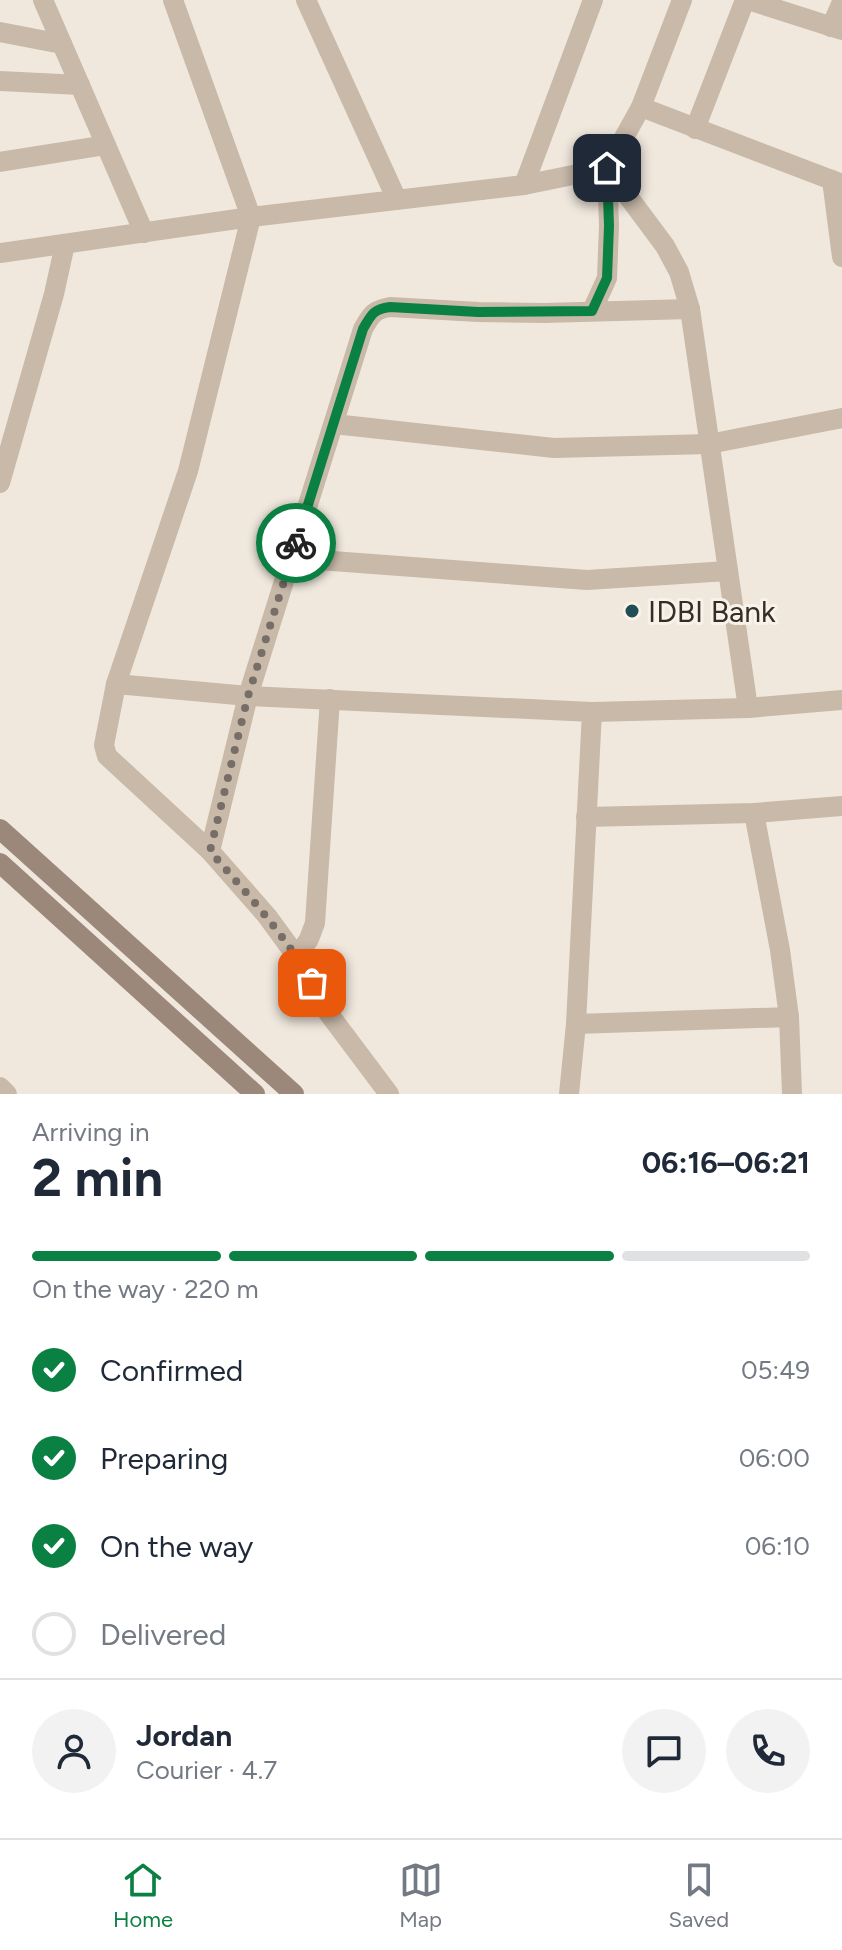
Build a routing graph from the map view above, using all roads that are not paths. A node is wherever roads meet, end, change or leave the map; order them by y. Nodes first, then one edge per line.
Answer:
1 (43, 0) edge
2 (173, 0) edge
3 (306, 0) edge
4 (593, 0) edge
5 (682, 0) edge
6 (746, 0) edge
7 (842, 2) edge
8 (837, 28) edge
9 (0, 32) edge
10 (62, 44) junction
11 (0, 81) edge
12 (80, 85) junction
13 (641, 107) junction
14 (695, 129) junction
15 (106, 145) junction
16 (0, 162) edge
17 (607, 168) junction
18 (837, 182) edge
19 (524, 185) junction
20 (397, 200) junction
21 (251, 217) junction
22 (144, 233) junction
23 (65, 244) junction
24 (0, 253) edge
25 (842, 257) edge
26 (690, 309) junction
27 (592, 311) junction
28 (842, 418) edge
29 (334, 424) junction
30 (709, 444) junction
31 (0, 483) edge
32 (292, 558) junction
33 (728, 571) junction
34 (116, 684) junction
35 (248, 696) junction
36 (330, 699) junction
37 (842, 700) edge
38 (748, 708) junction
39 (592, 712) junction
40 (842, 806) edge
41 (754, 813) junction
42 (586, 817) junction
43 (0, 829) edge
44 (210, 851) junction
45 (0, 863) edge
46 (297, 957) junction
47 (789, 1017) junction
48 (576, 1024) junction
49 (0, 1087) edge
50 (7, 1094) edge
51 (255, 1094) edge
52 (294, 1094) edge
53 (389, 1094) edge
54 (569, 1094) edge
55 (792, 1094) edge

1 - 10 street
2 - 21 street
3 - 20 street
4 - 19 street
5 - 13 street
6 - 8 street
6 - 14 street
7 - 8 street
9 - 10 street
10 - 12 street
11 - 12 street
12 - 15 street
13 - 14 street
13 - 17 street
14 - 18 street
15 - 16 street
15 - 22 street
17 - 19 street
17 - 26 street
17 - 27 street
18 - 25 street
19 - 20 street
20 - 21 street
21 - 22 street
21 - 34 street
22 - 23 street
23 - 24 street
23 - 31 street
26 - 27 street
26 - 30 street
27 - 29 street
28 - 30 street
29 - 30 street
29 - 32 street
30 - 33 street
32 - 33 street
32 - 35 street
33 - 38 street
34 - 35 street
34 - 44 street
35 - 36 street
35 - 44 street
36 - 39 street
36 - 46 street
37 - 38 street
38 - 39 street
39 - 42 street
40 - 41 street
41 - 42 street
41 - 47 street
42 - 48 street
43 - 52 main road
44 - 46 street
45 - 51 main road
46 - 53 street
47 - 48 street
47 - 55 street
48 - 54 street
49 - 50 street

